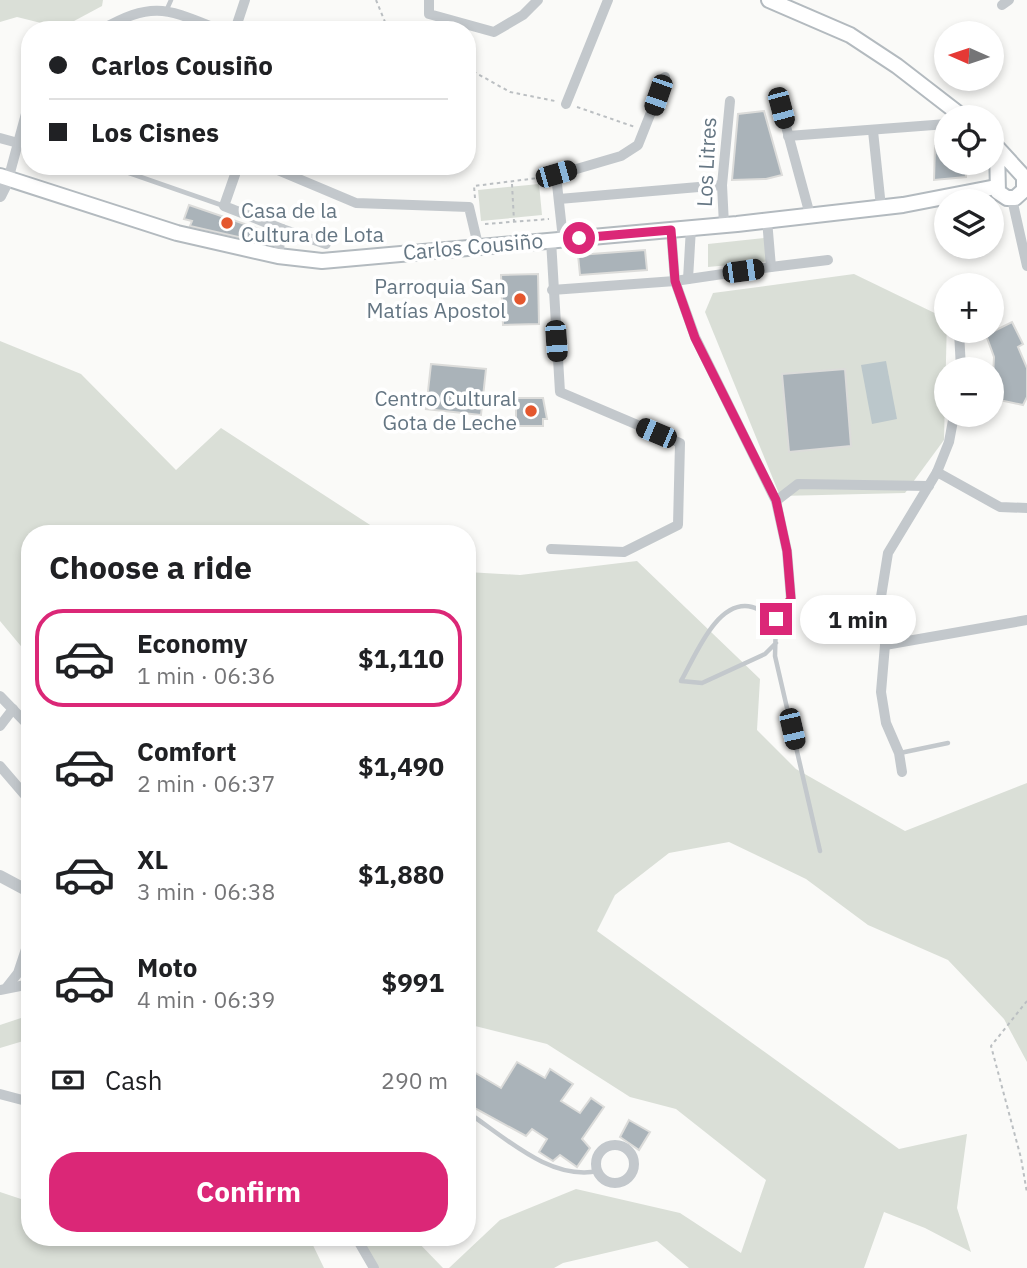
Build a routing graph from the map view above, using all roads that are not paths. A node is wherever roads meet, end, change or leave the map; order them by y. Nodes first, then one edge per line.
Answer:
1 (246, 0) edge
2 (429, 0) edge
3 (538, 0) edge
4 (608, 0) edge
5 (769, 0) edge
6 (169, 4) edge
7 (117, 21) edge
8 (202, 21) edge
9 (238, 21) edge
10 (454, 21) edge
11 (476, 27) edge
12 (665, 77) dead end
13 (730, 101) dead end
14 (566, 104) dead end
15 (947, 105) edge
16 (781, 108) dead end
17 (934, 125) edge
18 (873, 131) junction
19 (21, 132) edge
20 (788, 136) junction
21 (0, 138) edge
22 (18, 143) junction
23 (1004, 156) edge
24 (135, 175) edge
25 (235, 175) edge
26 (289, 175) edge
27 (997, 175) edge
28 (1022, 175) edge
29 (4, 178) edge
30 (997, 181) junction
31 (722, 185) junction
32 (1020, 196) edge
33 (0, 197) edge
34 (559, 199) junction
35 (223, 206) junction
36 (881, 207) junction
37 (810, 215) junction
38 (767, 220) junction
39 (724, 225) junction
40 (691, 228) junction
41 (282, 229) junction
42 (671, 230) junction
43 (557, 239) junction
44 (326, 244) dead end
45 (478, 245) junction
46 (278, 256) junction
47 (828, 260) dead end
48 (771, 267) junction
49 (1027, 267) edge
50 (688, 279) junction
51 (675, 281) junction
52 (552, 290) junction
53 (952, 427) edge
54 (937, 472) junction
55 (929, 486) junction
56 (776, 500) junction
57 (1027, 508) edge
58 (551, 549) dead end
59 (776, 619) junction
60 (1027, 620) edge
61 (776, 643) junction
62 (885, 645) junction
63 (0, 696) edge
64 (13, 709) junction
65 (21, 717) edge
66 (0, 726) edge
67 (948, 743) dead end
68 (899, 753) junction
69 (0, 766) edge
70 (902, 772) dead end
71 (21, 791) edge
72 (820, 851) dead end
73 (0, 876) edge
74 (21, 887) edge
75 (21, 964) edge
76 (21, 985) edge
77 (3, 988) edge
78 (0, 1094) edge
79 (21, 1100) edge
80 (476, 1118) edge
81 (598, 1171) dead end
82 (361, 1246) edge
83 (374, 1268) edge

1 - 9 street
2 - 10 street
3 - 11 street
4 - 14 street
5 - 15 main road
6 - 7 street
6 - 8 street
12 - 34 street
13 - 31 street, Los Litres
16 - 20 street
17 - 18 street
18 - 20 street
18 - 36 street
19 - 22 street
20 - 37 street
21 - 22 street
22 - 29 street
23 - 28 main road
24 - 35 lane
25 - 35 street
26 - 45 street
27 - 30 main road
28 - 30 main road
28 - 32 main road
29 - 33 street
29 - 46 main road, Carlos Cousiño
30 - 32 main road
30 - 36 main road, Carlos Cousiño
31 - 34 street
31 - 39 street, Los Litres
32 - 49 street
34 - 43 street
35 - 41 street
36 - 37 main road, Carlos Cousiño
37 - 38 main road, Carlos Cousiño
38 - 39 main road, Carlos Cousiño
38 - 48 street
39 - 40 main road, Carlos Cousiño
40 - 42 main road, Carlos Cousiño
40 - 50 street
41 - 44 street
41 - 46 street
42 - 43 main road, Carlos Cousiño
42 - 51 street
43 - 45 main road, Carlos Cousiño
43 - 52 street
45 - 46 main road, Carlos Cousiño
47 - 48 street
48 - 50 street
50 - 51 street
51 - 52 street
51 - 56 street
52 - 58 street
53 - 54 street
54 - 55 street
54 - 57 street
55 - 56 street
55 - 62 street
56 - 59 street
59 - 61 lane
59 - 61 lane
60 - 62 street
61 - 72 lane
62 - 68 street
63 - 64 street
64 - 65 street
64 - 66 street
67 - 68 lane
68 - 70 street
69 - 71 street
73 - 74 street
75 - 77 street
76 - 77 street
78 - 79 street
80 - 81 lane
82 - 83 street

